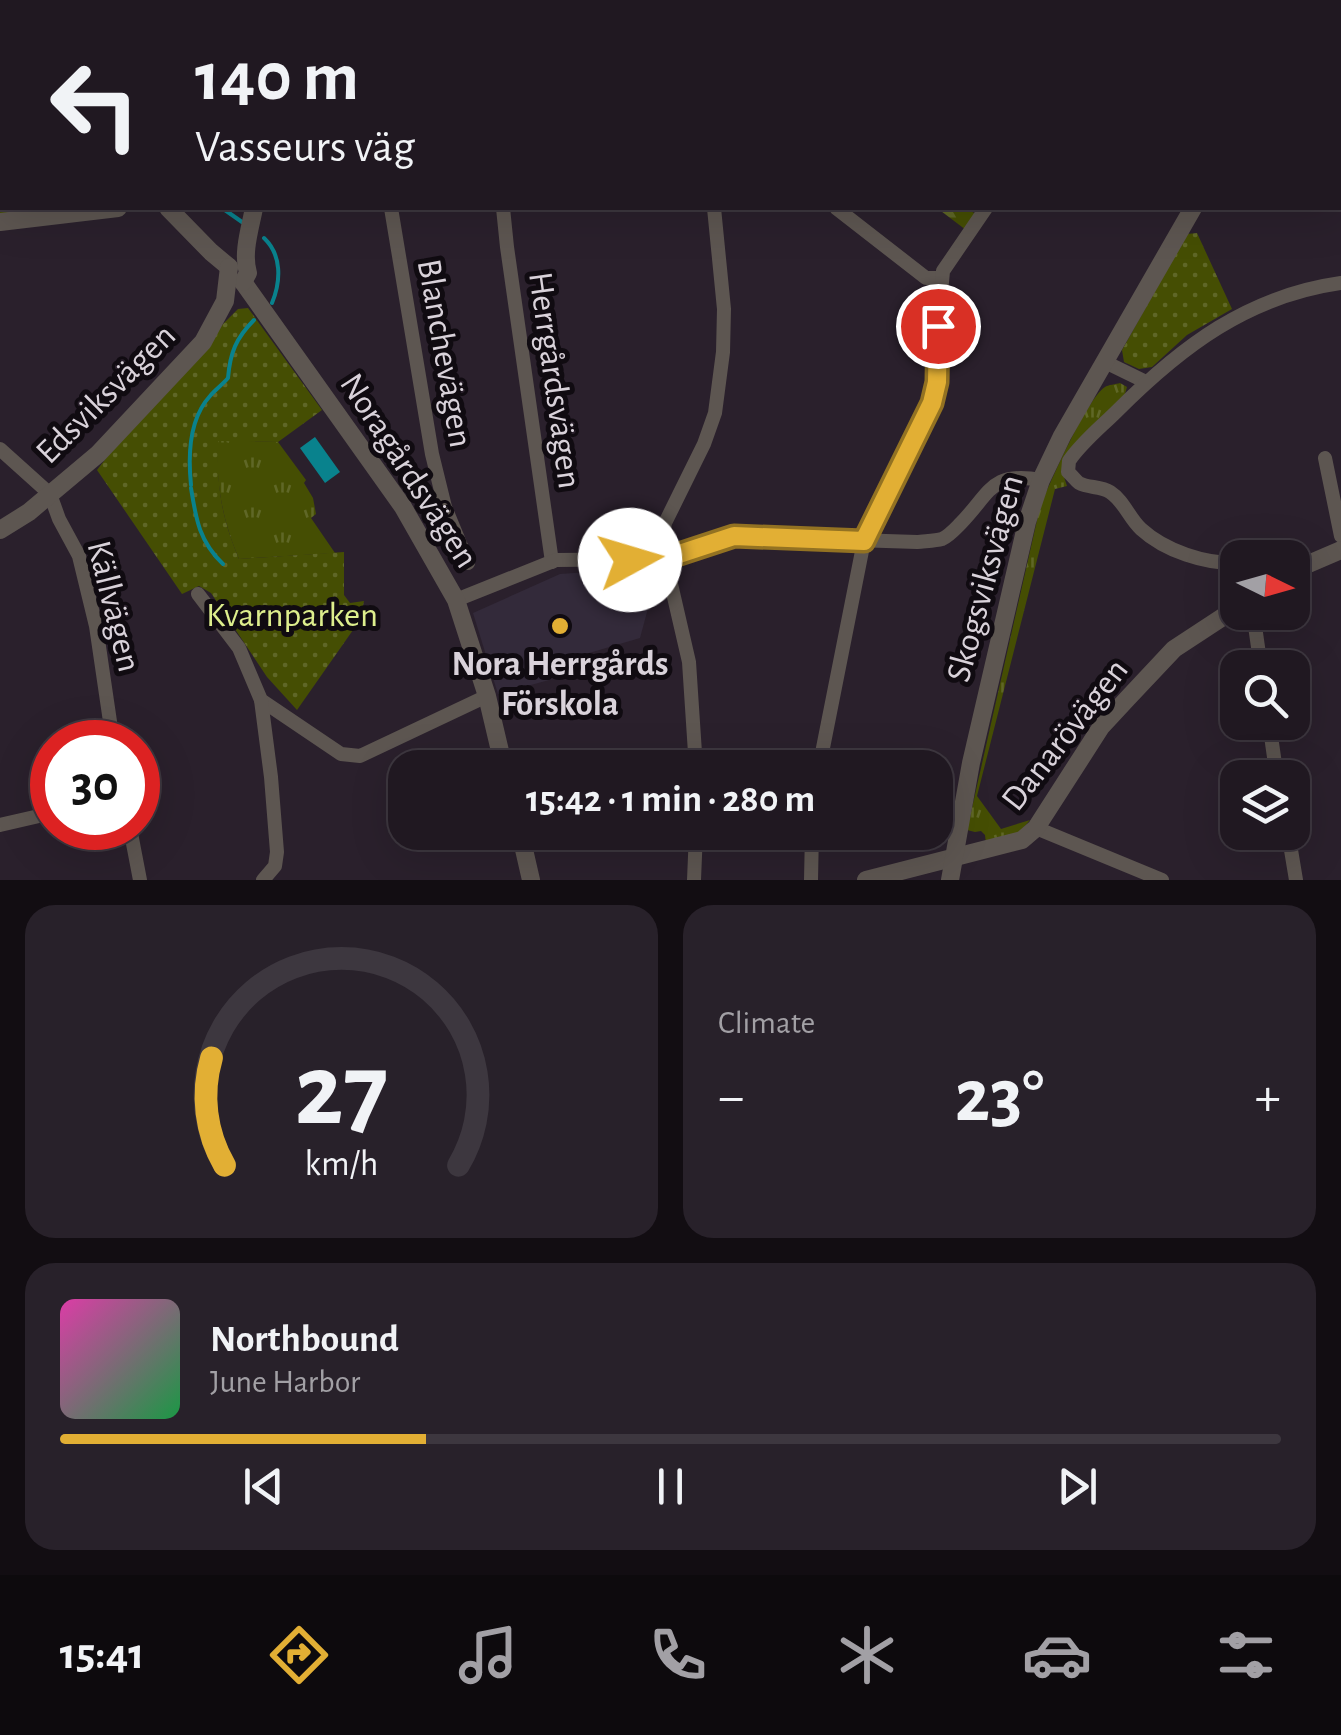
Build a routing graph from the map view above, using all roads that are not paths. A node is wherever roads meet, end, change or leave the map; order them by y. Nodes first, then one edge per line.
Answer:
1 (101, 210) edge
2 (170, 210) edge
3 (253, 210) edge
4 (391, 210) edge
5 (503, 210) edge
6 (714, 210) edge
7 (839, 210) edge
8 (985, 210) edge
9 (1192, 210) edge
10 (0, 222) edge
11 (237, 274) junction
12 (941, 278) junction
13 (1341, 283) edge
14 (1105, 362) junction
15 (1146, 382) junction
16 (0, 449) edge
17 (1325, 458) dead end
18 (1041, 480) junction
19 (50, 494) junction
20 (0, 530) edge
21 (1341, 536) edge
22 (864, 541) junction
23 (1341, 550) edge
24 (664, 559) junction
25 (552, 562) junction
26 (468, 563) dead end
27 (1310, 563) edge
28 (1220, 564) edge
29 (198, 594) dead end
30 (456, 600) junction
31 (1220, 619) edge
32 (487, 696) junction
33 (261, 700) junction
34 (110, 720) edge
35 (500, 750) edge
36 (695, 750) edge
37 (823, 750) edge
38 (30, 818) edge
39 (0, 825) edge
40 (1036, 828) junction
41 (134, 850) edge
42 (524, 850) edge
43 (695, 850) edge
44 (812, 850) edge
45 (1291, 850) edge
46 (952, 857) junction
47 (1158, 879) edge
48 (140, 880) edge
49 (263, 880) edge
50 (531, 880) edge
51 (694, 880) edge
52 (811, 880) edge
53 (866, 880) edge
54 (950, 880) edge
55 (1296, 880) edge

1 - 10 street
2 - 11 street, Noragårdsvägen
3 - 11 street, Edsviksvägen
4 - 26 street, Blanchevägen
5 - 25 street, Herrgårdsvägen
6 - 24 street
7 - 12 street
8 - 12 street
9 - 14 street, Skogsviksvägen
11 - 19 street, Edsviksvägen
11 - 30 street, Noragårdsvägen
12 - 22 street
13 - 15 street
14 - 15 street
14 - 18 street, Skogsviksvägen
15 - 28 street
16 - 19 street, Källvägen
17 - 21 street
18 - 22 street
18 - 46 street, Skogsviksvägen
19 - 20 street, Edsviksvägen
19 - 34 street, Källvägen
22 - 24 street
22 - 37 street
23 - 27 street
24 - 25 street
24 - 36 street
25 - 30 street
29 - 33 street
30 - 32 street, Noragårdsvägen
31 - 40 street, Danarövägen
32 - 33 street
32 - 35 street, Noragårdsvägen
33 - 49 street
38 - 39 street
40 - 46 street, Danarövägen
40 - 47 street
41 - 48 street
42 - 50 street
43 - 51 street
44 - 52 street
45 - 55 street
46 - 53 street, Danarövägen
46 - 54 street, Skogsviksvägen

